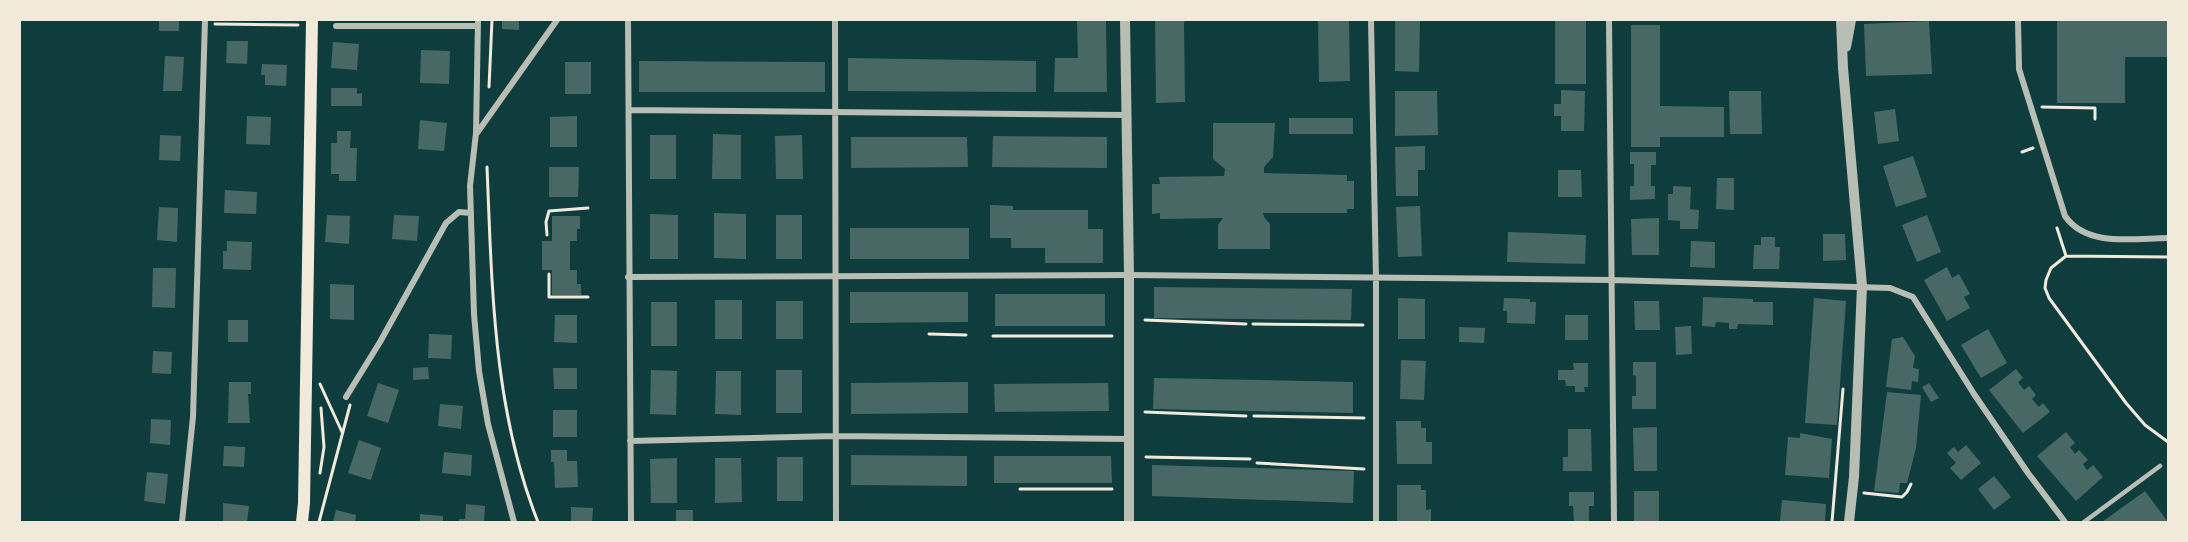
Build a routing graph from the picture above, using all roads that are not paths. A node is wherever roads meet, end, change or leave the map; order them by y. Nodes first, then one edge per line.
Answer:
1 (206, 20) edge
2 (312, 20) edge
3 (557, 20) edge
4 (627, 20) edge
5 (835, 20) edge
6 (1125, 20) edge
7 (1131, 20) edge
8 (1371, 20) edge
9 (1609, 20) edge
10 (1840, 20) edge
11 (1851, 20) edge
12 (2019, 20) edge
13 (478, 23) edge
14 (336, 26) dead end
15 (1125, 33) junction
16 (1843, 68) junction
17 (629, 110) junction
18 (836, 111) junction
19 (1126, 115) junction
20 (476, 134) junction
21 (471, 213) junction
22 (2169, 238) edge
23 (836, 275) junction
24 (1129, 275) junction
25 (628, 278) junction
26 (1376, 279) junction
27 (1611, 280) junction
28 (1862, 286) junction
29 (346, 397) dead end
30 (835, 436) junction
31 (1128, 439) junction
32 (630, 441) junction
33 (2160, 466) dead end
34 (182, 522) edge
35 (302, 522) edge
36 (514, 522) edge
37 (631, 522) edge
38 (836, 522) edge
39 (1128, 522) edge
40 (1376, 522) edge
41 (1614, 522) edge
42 (1849, 522) edge
43 (2065, 522) edge
44 (2084, 522) edge

1 - 34 street
2 - 35 main road
3 - 20 street
4 - 17 street
5 - 18 street
6 - 15 street
7 - 15 street
8 - 26 street
9 - 27 street
10 - 16 street
11 - 16 street
12 - 22 street
13 - 14 street
13 - 20 street
15 - 19 street
16 - 28 street
17 - 18 street
17 - 25 street
18 - 19 street
18 - 23 street
19 - 24 street
20 - 21 street
21 - 29 street
21 - 36 street
23 - 24 street
23 - 25 street
23 - 30 street
24 - 26 street
24 - 31 street
25 - 32 street
26 - 27 street
26 - 40 street
27 - 28 street
27 - 41 street
28 - 42 street
28 - 43 street
30 - 31 street
30 - 32 street
30 - 38 street
31 - 39 street
32 - 37 street
33 - 44 lane

